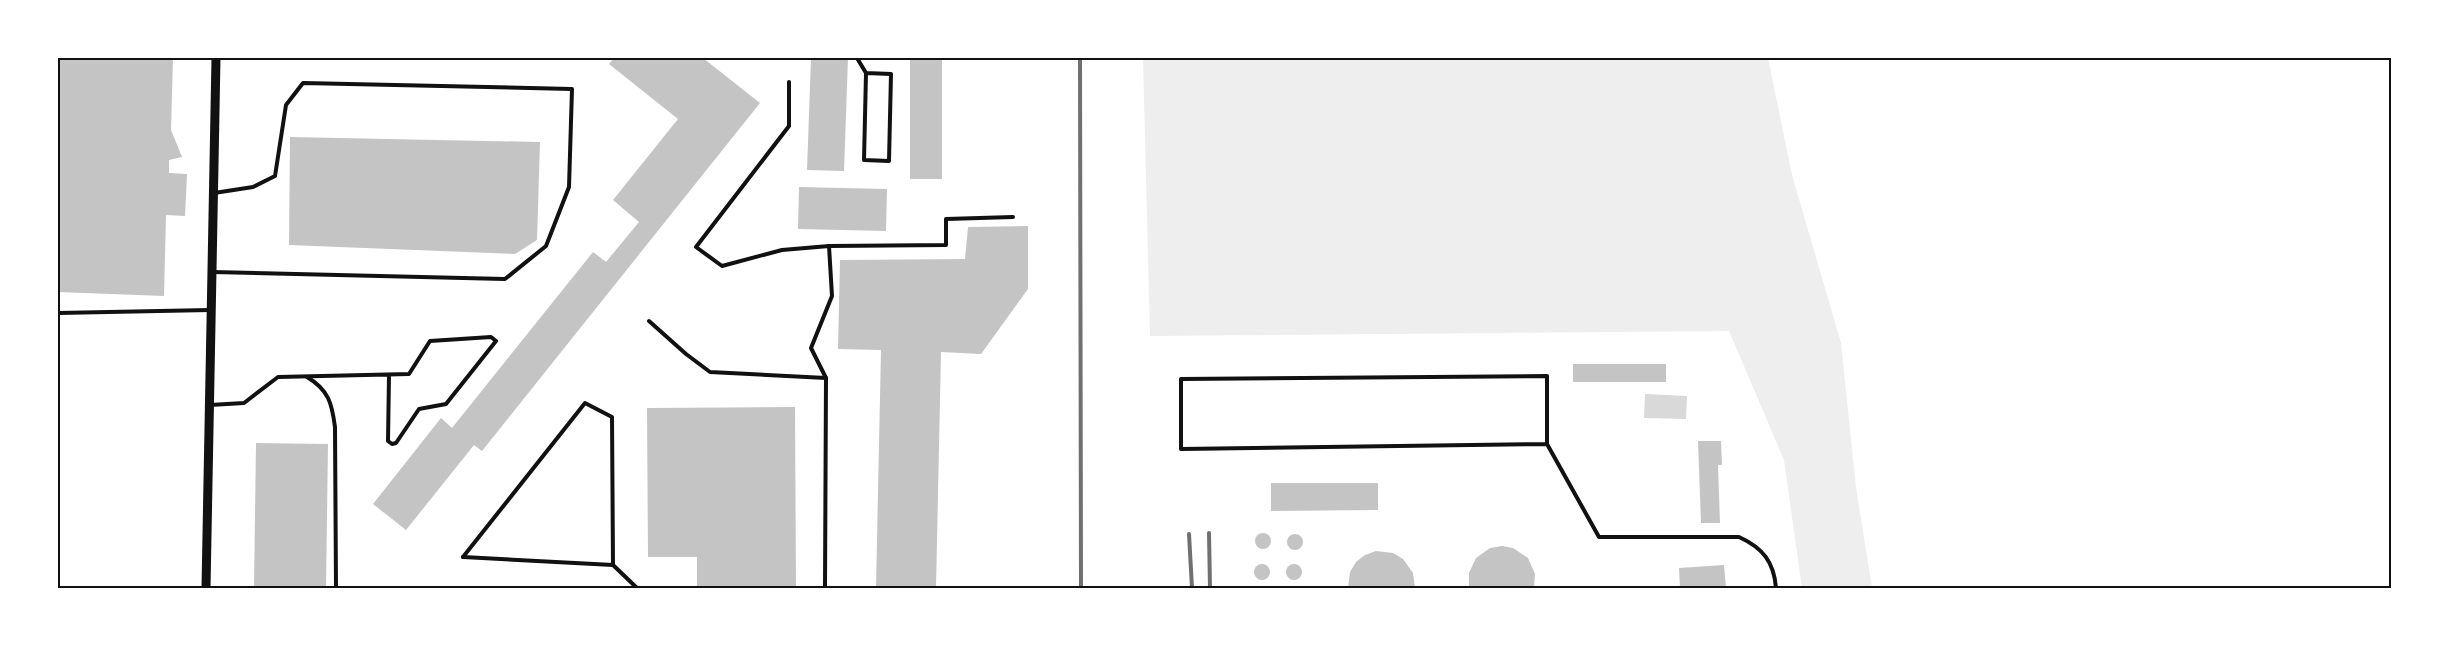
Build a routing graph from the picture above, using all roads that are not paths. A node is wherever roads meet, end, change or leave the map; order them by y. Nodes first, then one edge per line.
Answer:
1 (216, 58) edge
2 (857, 58) edge
3 (866, 74) junction
4 (789, 82) dead end
5 (214, 193) junction
6 (1013, 217) dead end
7 (829, 246) junction
8 (212, 272) junction
9 (212, 310) junction
10 (58, 313) edge
11 (649, 322) dead end
12 (389, 375) junction
13 (305, 376) junction
14 (826, 378) junction
15 (210, 406) junction
16 (1547, 444) junction
17 (613, 565) junction
18 (206, 588) edge
19 (336, 588) edge
20 (637, 588) edge
21 (825, 588) edge
22 (1776, 588) edge

1 - 5 street
2 - 3 lane
3 - 3 lane
4 - 7 lane
5 - 8 street
5 - 8 lane
6 - 7 lane
7 - 14 lane
8 - 9 street
9 - 10 lane
9 - 15 street
11 - 14 lane
12 - 12 lane
12 - 13 lane
13 - 15 lane
13 - 19 lane
14 - 21 lane
15 - 18 street
16 - 16 lane
16 - 22 lane
17 - 17 lane
17 - 20 lane

